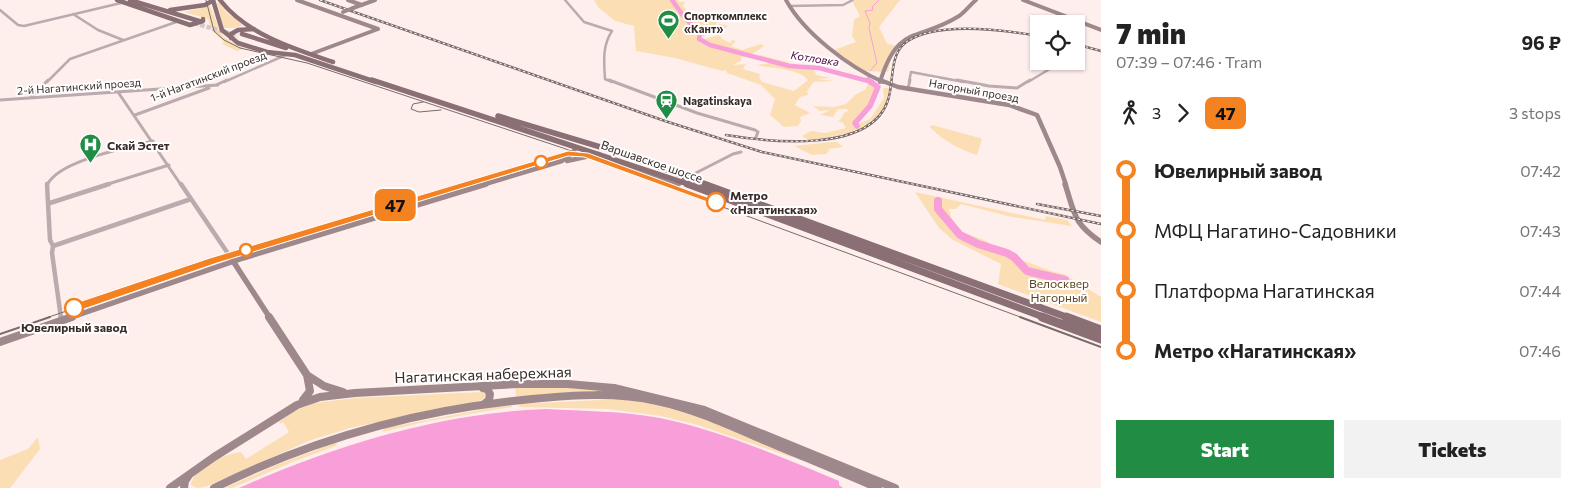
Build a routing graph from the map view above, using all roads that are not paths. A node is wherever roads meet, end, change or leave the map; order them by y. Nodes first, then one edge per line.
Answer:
1 (130, 0) edge
2 (138, 0) edge
3 (212, 0) edge
4 (220, 0) edge
5 (297, 0) edge
6 (348, 0) edge
7 (375, 0) edge
8 (565, 0) edge
9 (786, 0) edge
10 (854, 0) edge
11 (976, 0) edge
12 (1023, 0) edge
13 (1027, 0) edge
14 (119, 1) edge
15 (362, 5) junction
16 (214, 6) junction
17 (789, 6) junction
18 (0, 10) edge
19 (170, 10) junction
20 (71, 13) junction
21 (182, 13) junction
22 (336, 14) junction
23 (179, 21) junction
24 (245, 24) junction
25 (221, 28) junction
26 (255, 29) junction
27 (1101, 29) edge
28 (231, 38) junction
29 (123, 40) junction
30 (288, 54) junction
31 (312, 54) junction
32 (295, 55) junction
33 (325, 60) junction
34 (1048, 70) edge
35 (880, 82) junction
36 (199, 89) junction
37 (908, 89) junction
38 (118, 92) junction
39 (130, 92) junction
40 (30, 98) junction
41 (122, 98) junction
42 (0, 100) edge
43 (135, 115) junction
44 (756, 137) dead end
45 (152, 141) junction
46 (557, 141) junction
47 (575, 149) junction
48 (741, 152) dead end
49 (597, 155) junction
50 (552, 164) junction
51 (169, 165) junction
52 (688, 177) junction
53 (682, 182) junction
54 (191, 199) junction
55 (50, 204) junction
56 (1101, 242) edge
57 (53, 246) junction
58 (233, 261) junction
59 (61, 320) junction
60 (1101, 330) edge
61 (1101, 339) edge
62 (0, 342) edge
63 (306, 375) junction
64 (478, 387) junction
65 (355, 393) junction
66 (297, 405) junction
67 (482, 405) junction
68 (194, 470) junction
69 (215, 487) edge
70 (170, 488) edge
71 (184, 488) edge
72 (878, 488) edge
73 (895, 488) edge

1 - 14 main road
2 - 19 main road
3 - 16 main road, Варшавское шоссе
3 - 19 main road
4 - 24 main road, Варшавское шоссе
5 - 22 street
6 - 15 street
7 - 15 street
8 - 44 street
9 - 17 street, Нагорный проезд
10 - 17 street
11 - 35 street
12 - 27 street
13 - 27 street
14 - 20 street
14 - 23 main road
15 - 22 street, bridge
16 - 21 main road
16 - 25 main road, Варшавское шоссе
17 - 35 street, Нагорный проезд
18 - 20 street
19 - 21 main road
20 - 29 street
21 - 23 main road
22 - 31 street
23 - 29 street
24 - 25 main road
24 - 26 main road, Варшавское шоссе
25 - 28 main road, Варшавское шоссе
26 - 28 main road
26 - 31 main road, Варшавское шоссе
28 - 30 main road, Варшавское шоссе
29 - 40 street
30 - 32 main road, Варшавское шоссе
30 - 36 street, 1-й Нагатинский проезд
31 - 33 main road, Варшавское шоссе
32 - 33 main road
32 - 46 main road, Варшавское шоссе
33 - 52 main road, Варшавское шоссе
34 - 37 street
35 - 37 street, Нагорный проезд
36 - 39 street, 2-й Нагатинский проезд
36 - 43 street, 1-й Нагатинский проезд
37 - 56 street, Нагорный проезд
38 - 39 street, 2-й Нагатинский проезд
38 - 40 street, 2-й Нагатинский проезд
38 - 41 street
39 - 41 street
40 - 42 street, 2-й Нагатинский проезд
41 - 43 street
43 - 45 street
45 - 51 street
45 - 55 street
46 - 47 street
46 - 49 main road, Варшавское шоссе
47 - 49 street
47 - 50 street
48 - 52 street
49 - 50 street
49 - 53 main road, Варшавское шоссе
50 - 58 street
51 - 54 street
51 - 55 street
52 - 53 street
52 - 60 main road, Варшавское шоссе
53 - 61 main road, Варшавское шоссе
54 - 57 street
54 - 58 street
55 - 57 street
57 - 59 street
58 - 59 street
58 - 63 street
59 - 62 street
63 - 65 street
63 - 66 street
64 - 65 street, Нагатинская набережная
64 - 67 street
64 - 73 street, Нагатинская набережная
65 - 66 street, Нагатинская набережная
66 - 68 street, Нагатинская набережная
67 - 69 street, Нагатинская набережная
67 - 72 street, Нагатинская набережная
68 - 70 street, Нагатинская набережная
68 - 71 street

